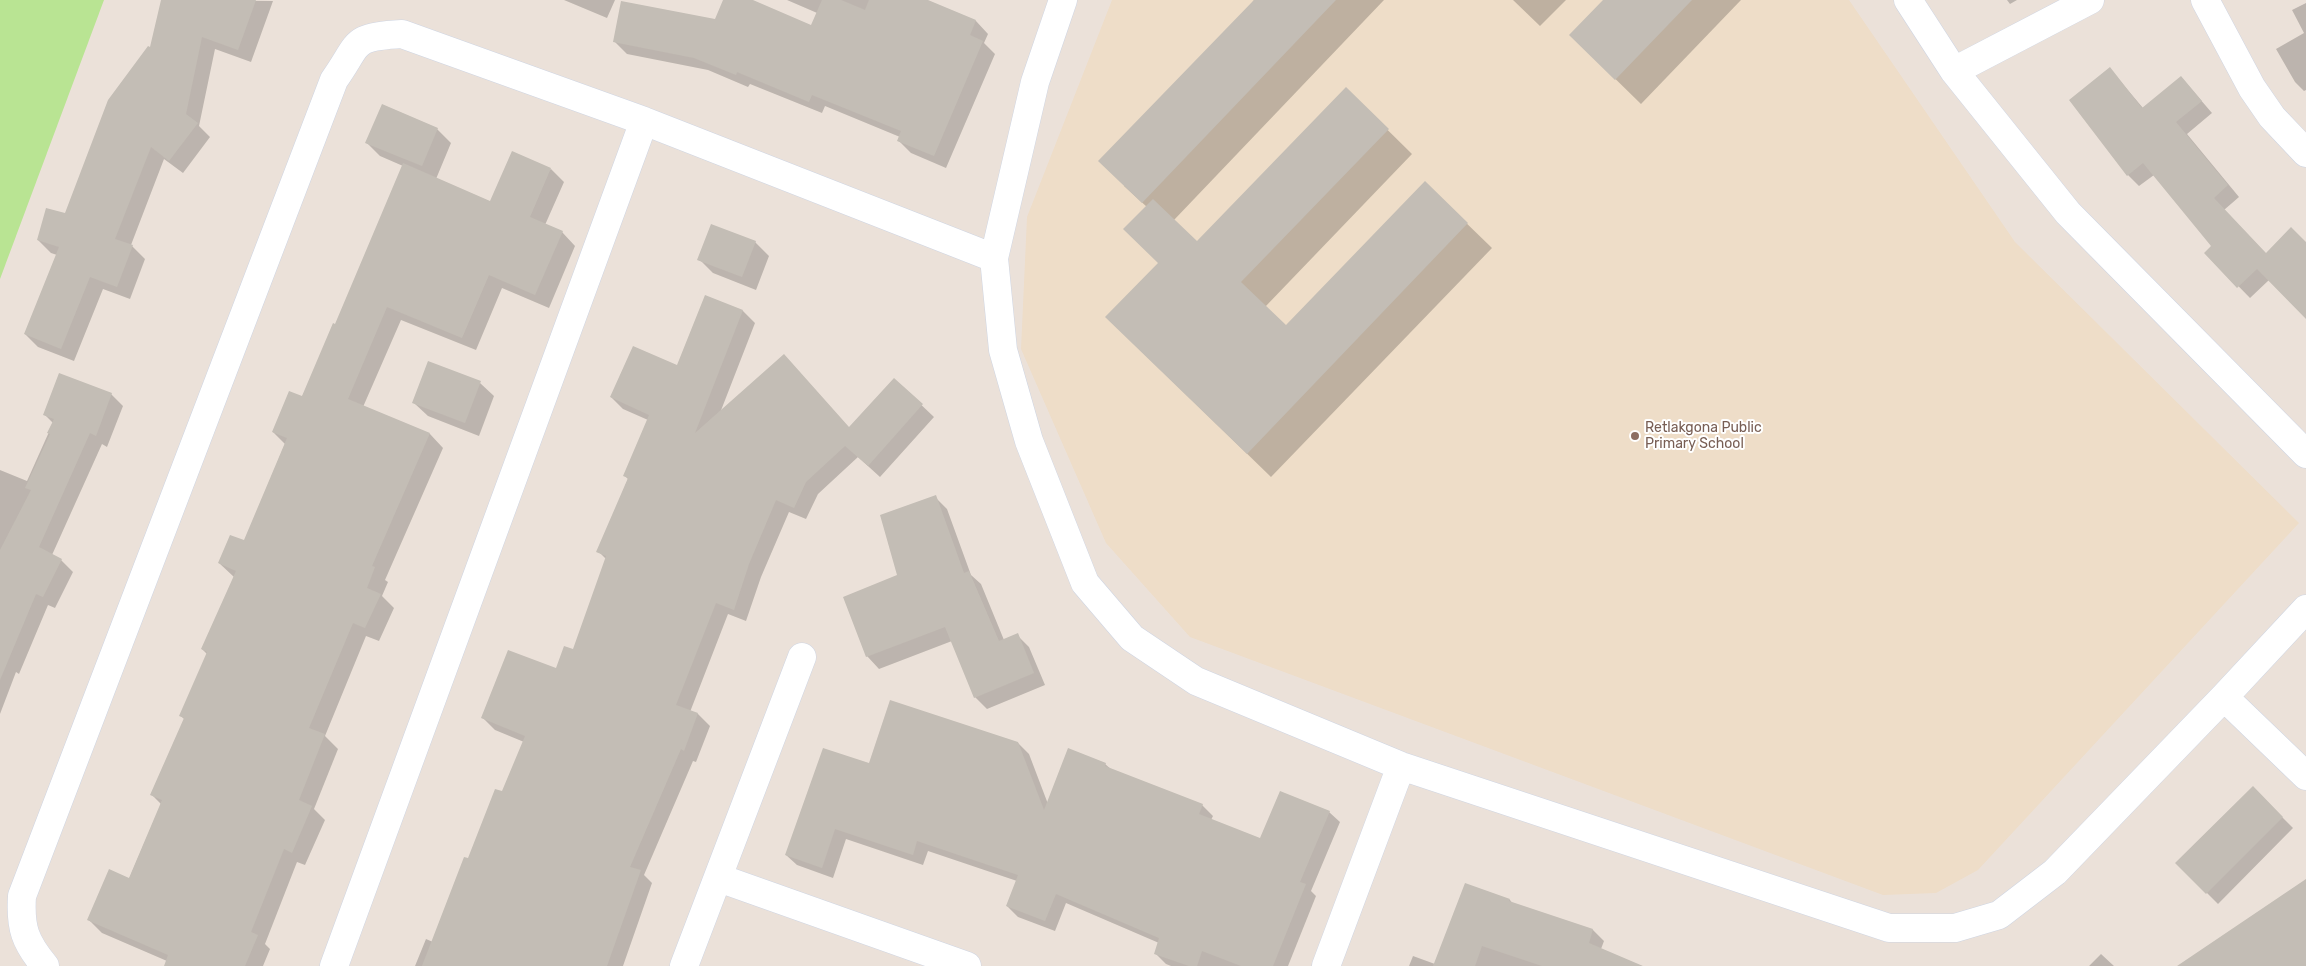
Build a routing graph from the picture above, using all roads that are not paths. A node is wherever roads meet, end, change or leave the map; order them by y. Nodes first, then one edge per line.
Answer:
1 (1062, 0) edge
2 (1908, 0) edge
3 (2090, 0) edge
4 (2206, 0) edge
5 (1954, 71) junction
6 (644, 121) junction
7 (2306, 153) edge
8 (994, 258) junction
9 (2306, 454) edge
10 (2306, 609) edge
11 (802, 657) dead end
12 (2224, 697) junction
13 (1401, 766) junction
14 (2306, 776) edge
15 (719, 878) junction
16 (45, 966) edge
17 (334, 966) edge
18 (684, 966) edge
19 (967, 966) edge
20 (1326, 966) edge

1 - 8 street
2 - 5 street
3 - 5 street
4 - 7 street
5 - 9 street
6 - 8 street
6 - 16 street
6 - 17 street
8 - 13 street
10 - 12 street
11 - 15 street
12 - 13 street
12 - 14 street
13 - 20 street
15 - 18 street
15 - 19 street

